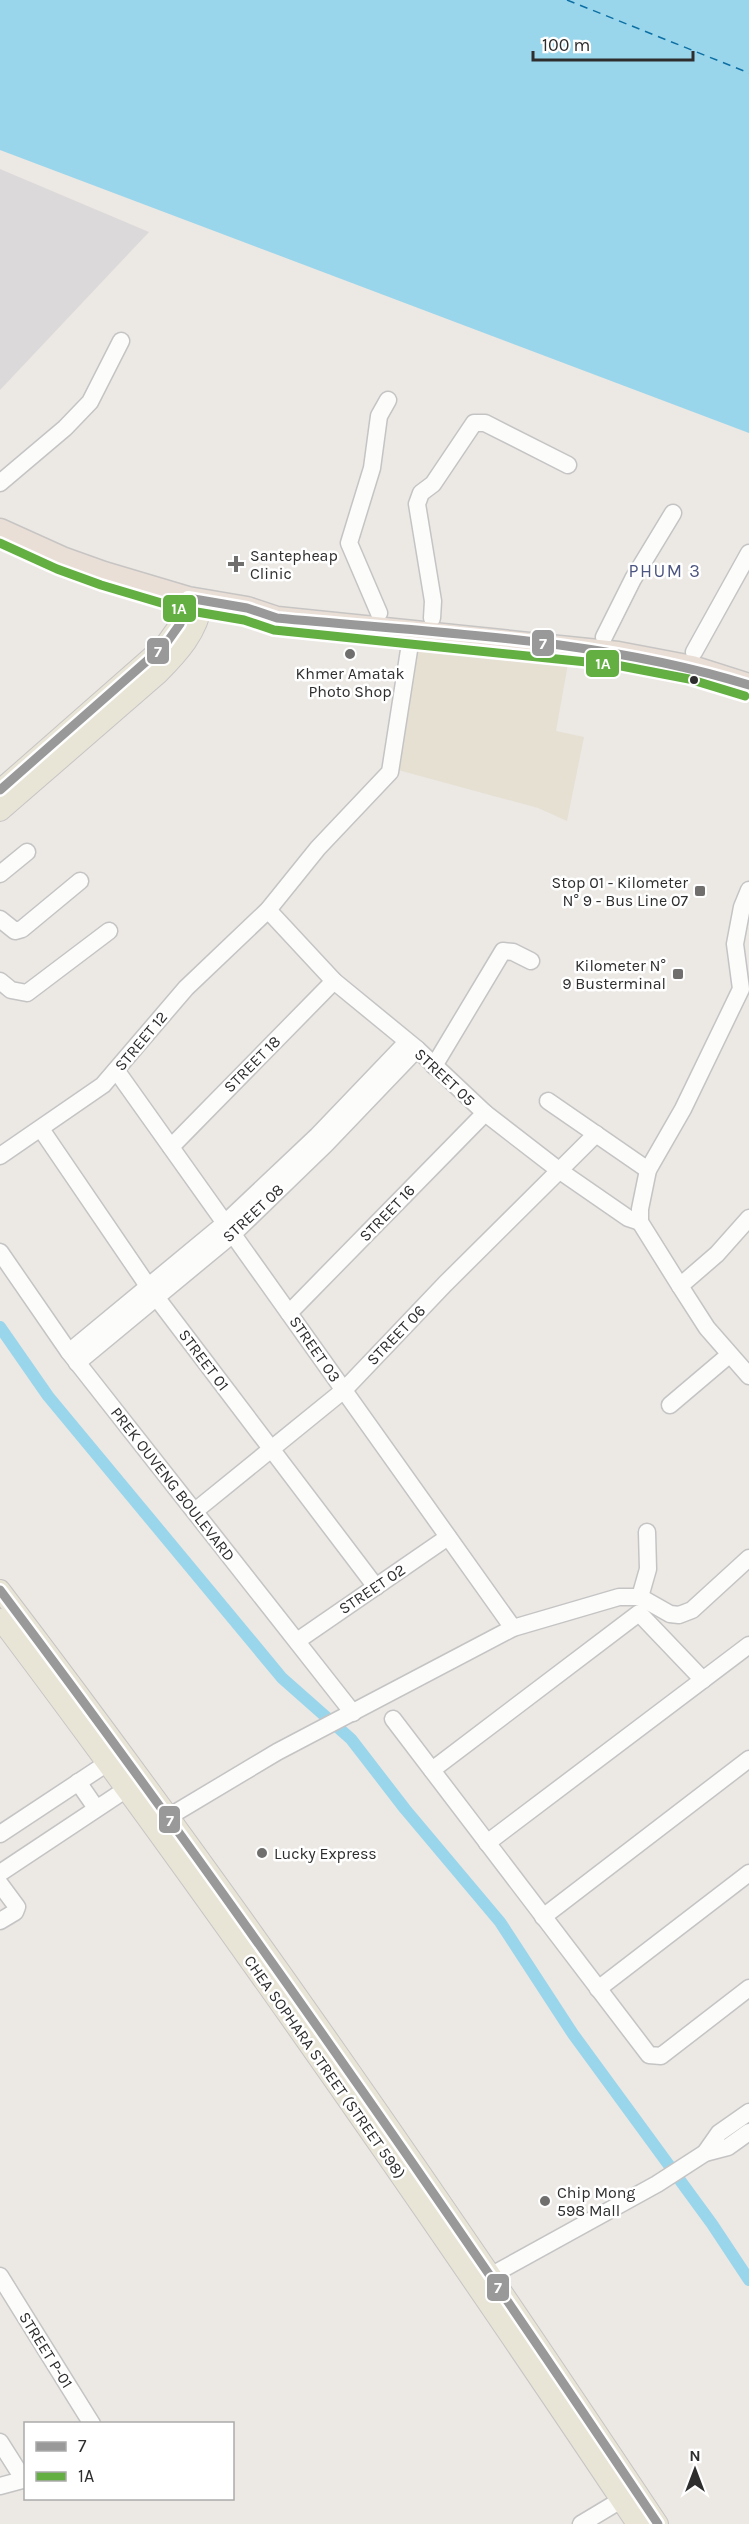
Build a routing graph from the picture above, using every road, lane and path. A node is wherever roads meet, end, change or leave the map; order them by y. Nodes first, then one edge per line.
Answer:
1 (122, 341) dead end
2 (388, 400) dead end
3 (568, 465) dead end
4 (0, 483) edge
5 (673, 513) dead end
6 (0, 530) edge
7 (749, 553) edge
8 (196, 600) junction
9 (247, 608) junction
10 (379, 613) junction
11 (432, 618) junction
12 (412, 630) junction
13 (604, 637) junction
14 (640, 649) junction
15 (694, 652) junction
16 (749, 668) edge
17 (749, 685) edge
18 (107, 708) junction
19 (0, 790) edge
20 (0, 811) edge
21 (27, 852) dead end
22 (0, 874) edge
23 (80, 880) dead end
24 (749, 892) edge
25 (268, 910) junction
26 (0, 919) edge
27 (109, 931) dead end
28 (531, 962) dead end
29 (0, 981) edge
30 (333, 981) junction
31 (412, 1046) junction
32 (434, 1066) junction
33 (116, 1070) junction
34 (548, 1101) dead end
35 (485, 1113) junction
36 (41, 1129) junction
37 (596, 1134) junction
38 (171, 1147) junction
39 (0, 1156) edge
40 (648, 1170) junction
41 (560, 1172) junction
42 (749, 1218) edge
43 (640, 1222) junction
44 (229, 1228) junction
45 (0, 1252) edge
46 (680, 1286) junction
47 (152, 1292) junction
48 (289, 1313) junction
49 (729, 1355) junction
50 (73, 1358) junction
51 (749, 1376) edge
52 (344, 1390) junction
53 (670, 1405) dead end
54 (272, 1450) junction
55 (195, 1511) junction
56 (647, 1532) dead end
57 (448, 1537) junction
58 (749, 1558) edge
59 (376, 1587) junction
60 (0, 1590) edge
61 (640, 1597) junction
62 (0, 1619) edge
63 (513, 1628) junction
64 (297, 1641) junction
65 (746, 1655) edge
66 (703, 1680) junction
67 (349, 1715) junction
68 (393, 1719) dead end
69 (116, 1758) junction
70 (749, 1760) edge
71 (432, 1770) junction
72 (78, 1782) junction
73 (134, 1783) junction
74 (96, 1808) junction
75 (161, 1820) junction
76 (0, 1834) edge
77 (487, 1843) junction
78 (749, 1873) edge
79 (0, 1874) edge
80 (0, 1884) edge
81 (543, 1917) junction
82 (0, 1921) edge
83 (749, 1988) edge
84 (598, 1989) junction
85 (749, 2112) edge
86 (749, 2132) edge
87 (705, 2153) junction
88 (0, 2276) edge
89 (482, 2280) junction
90 (91, 2422) edge
91 (0, 2442) edge
92 (24, 2478) edge
93 (24, 2479) edge
94 (0, 2486) edge
95 (621, 2500) junction
96 (581, 2524) edge
97 (637, 2524) edge
98 (658, 2524) edge

1 - 4 street
2 - 10 street
3 - 11 street
5 - 13 street
6 - 8 highway
7 - 15 street
8 - 9 highway
8 - 18 main road
9 - 10 highway
9 - 12 highway
10 - 11 highway
11 - 13 highway
12 - 14 highway
12 - 25 street, STREET 12
13 - 14 highway
14 - 15 highway
14 - 17 highway
15 - 16 highway
18 - 19 main road
18 - 20 main road
21 - 22 street
23 - 26 street
24 - 40 street
25 - 30 street, STREET 05
25 - 33 street, STREET 12
27 - 29 street
28 - 32 street
30 - 31 street, STREET 05
30 - 38 street, STREET 18
31 - 32 street, STREET 05
31 - 44 street
32 - 35 street, STREET 05
33 - 36 street, STREET 12
33 - 38 street, STREET 03
34 - 37 street
35 - 41 street, STREET 05
35 - 48 street, STREET 16
36 - 39 street, STREET 12
36 - 47 street, STREET 01
37 - 40 street
37 - 41 street, STREET 06
38 - 44 street, STREET 03
40 - 43 street
41 - 43 street, STREET 05
41 - 52 street, STREET 06
42 - 46 street
43 - 46 street
44 - 47 street
44 - 48 street, STREET 03
45 - 50 street, PREK OUVENG BOULEVARD
46 - 49 street
47 - 50 street
47 - 54 street, STREET 01
48 - 52 street, STREET 03
49 - 51 street
49 - 53 street
50 - 55 street, PREK OUVENG BOULEVARD
52 - 54 street, STREET 06
52 - 57 street, STREET 03
54 - 55 street, STREET 06
54 - 59 street, STREET 01
55 - 64 street, PREK OUVENG BOULEVARD
56 - 61 street
57 - 59 street, STREET 02
57 - 63 street, STREET 03
58 - 61 street
59 - 64 street, STREET 02
60 - 69 main road, CHEA SOPHARA STREET (STREET 598)
61 - 63 street
62 - 69 main road, CHEA SOPHARA STREET (STREET 598)
63 - 67 street
64 - 67 street, PREK OUVENG BOULEVARD
65 - 66 street
66 - 71 street
66 - 77 street
67 - 75 street
68 - 71 street
69 - 72 street
69 - 73 main road, CHEA SOPHARA STREET (STREET 598)
70 - 81 street
71 - 77 street
72 - 74 street
72 - 76 street
73 - 74 street
73 - 75 main road, CHEA SOPHARA STREET (STREET 598)
74 - 79 street
75 - 89 main road, CHEA SOPHARA STREET (STREET 598)
77 - 81 street
78 - 84 street
80 - 82 street
81 - 84 street
83 - 84 street
85 - 87 street
86 - 87 street
87 - 89 street
88 - 90 street, STREET P-01
89 - 95 main road, CHEA SOPHARA STREET (STREET 598)
89 - 98 main road, CHEA SOPHARA STREET (STREET 598)
91 - 92 street
93 - 94 street
95 - 96 street
95 - 97 main road, CHEA SOPHARA STREET (STREET 598)

